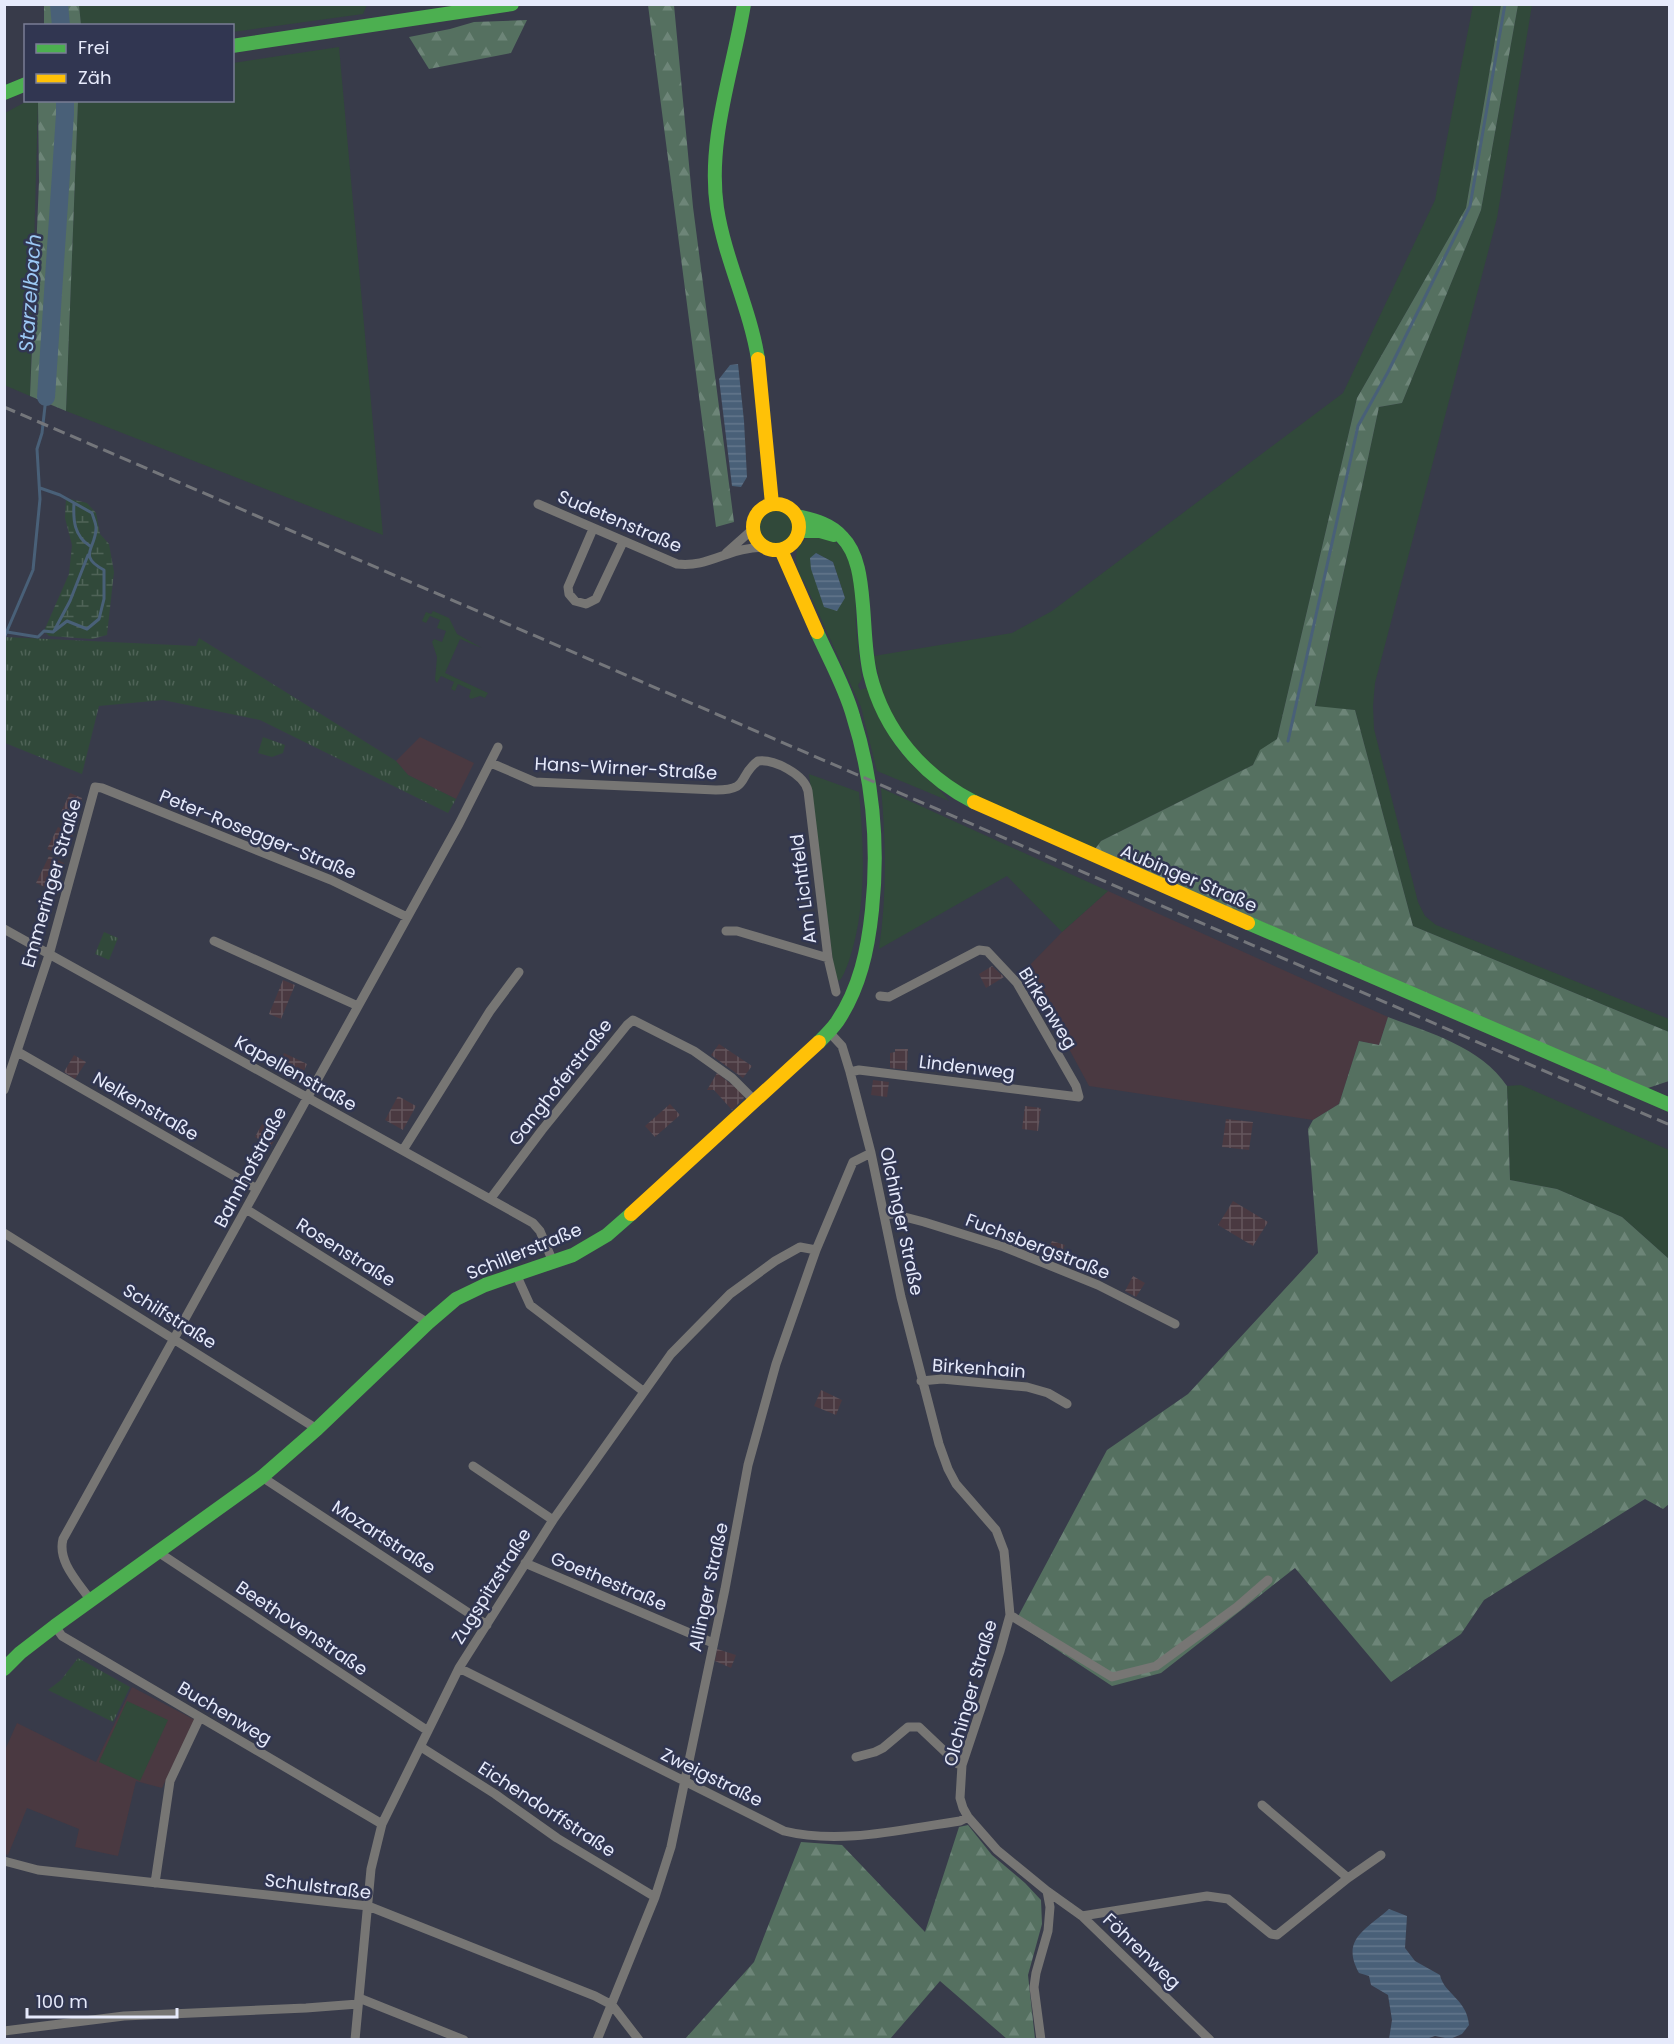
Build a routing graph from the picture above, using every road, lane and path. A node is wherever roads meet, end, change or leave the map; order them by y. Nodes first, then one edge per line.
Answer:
1 (512, 4) edge
2 (744, 4) edge
3 (234, 46) edge
4 (24, 85) edge
5 (4, 93) edge
6 (538, 504) dead end
7 (772, 504) junction
8 (797, 516) junction
9 (593, 529) junction
10 (753, 529) junction
11 (800, 531) junction
12 (623, 542) junction
13 (848, 545) junction
14 (763, 547) junction
15 (781, 550) junction
16 (724, 555) junction
17 (498, 747) dead end
18 (491, 763) junction
19 (805, 782) joint
20 (95, 787) joint
21 (407, 917) junction
22 (4, 928) edge
23 (726, 931) dead end
24 (214, 941) dead end
25 (49, 955) junction
26 (828, 958) junction
27 (519, 972) dead end
28 (836, 992) dead end
29 (880, 996) dead end
30 (358, 1006) junction
31 (828, 1032) junction
32 (18, 1052) junction
33 (850, 1072) junction
34 (4, 1090) edge
35 (1079, 1097) joint
36 (306, 1098) junction
37 (755, 1101) junction
38 (1670, 1105) edge
39 (403, 1150) junction
40 (871, 1153) junction
41 (257, 1190) junction
42 (491, 1198) junction
43 (246, 1209) junction
44 (884, 1215) junction
45 (4, 1233) edge
46 (816, 1250) junction
47 (554, 1262) junction
48 (516, 1274) junction
49 (428, 1323) junction
50 (1175, 1324) dead end
51 (175, 1339) junction
52 (921, 1381) junction
53 (643, 1391) junction
54 (1067, 1404) dead end
55 (317, 1429) junction
56 (473, 1466) dead end
57 (262, 1477) junction
58 (553, 1520) junction
59 (158, 1552) junction
60 (525, 1563) junction
61 (1268, 1580) dead end
62 (91, 1601) junction
63 (1010, 1615) junction
64 (487, 1625) junction
65 (56, 1626) junction
66 (713, 1643) junction
67 (459, 1668) junction
68 (4, 1670) edge
69 (200, 1717) junction
70 (428, 1731) junction
71 (421, 1747) junction
72 (856, 1757) dead end
73 (962, 1765) junction
74 (684, 1782) junction
75 (1262, 1805) dead end
76 (968, 1817) junction
77 (382, 1824) junction
78 (1381, 1855) dead end
79 (4, 1860) edge
80 (1348, 1878) junction
81 (155, 1883) junction
82 (1047, 1891) junction
83 (655, 1897) junction
84 (368, 1906) junction
85 (1082, 1916) junction
86 (358, 2001) junction
87 (612, 2005) junction
88 (4, 2031) edge
89 (355, 2040) edge
90 (464, 2040) edge
91 (597, 2040) edge
92 (639, 2040) edge
93 (1041, 2040) edge
94 (1210, 2040) edge

1 - 3 main road
2 - 7 main road
4 - 5 main road
6 - 9 street, Sudetenstraße
7 - 8 main road
7 - 10 main road
8 - 11 main road
8 - 13 main road, Aubinger Straße
9 - 12 street, Sudetenstraße
9 - 12 street
10 - 14 main road
10 - 16 street, Sudetenstraße
11 - 13 main road
11 - 15 main road
12 - 16 street, Sudetenstraße
13 - 38 main road, Aubinger Straße
14 - 15 main road
14 - 16 street, Sudetenstraße
15 - 31 main road, Schillerstraße
17 - 18 street, Bahnhofstraße
18 - 19 street, Hans-Wirner-Straße
18 - 21 street, Bahnhofstraße
19 - 26 street, Am Lichtfeld
20 - 21 street, Peter-Rosegger-Straße
20 - 25 street, Emmeringer Straße
21 - 30 street, Bahnhofstraße
22 - 25 street, Kapellenstraße
23 - 26 street
24 - 30 street
25 - 32 street, Emmeringer Straße
25 - 36 street, Kapellenstraße
26 - 28 street, Am Lichtfeld
27 - 39 street
29 - 35 street, Birkenweg
30 - 36 street, Bahnhofstraße
31 - 33 street, Olchinger Straße
31 - 37 main road, Schillerstraße
32 - 34 street, Emmeringer Straße
32 - 41 street, Nelkenstraße
33 - 35 street, Lindenweg
33 - 40 street, Olchinger Straße
36 - 39 street, Kapellenstraße
36 - 41 street, Bahnhofstraße
37 - 42 street, Ganghoferstraße
37 - 47 main road, Schillerstraße
39 - 42 street, Kapellenstraße
40 - 44 street, Olchinger Straße
40 - 46 street, Allinger Straße
41 - 43 street, Bahnhofstraße
42 - 47 street, Kapellenstraße
43 - 49 street, Rosenstraße
43 - 51 street, Bahnhofstraße
44 - 50 street, Fuchsbergstraße
44 - 52 street, Olchinger Straße
45 - 51 street, Schilfstraße
46 - 53 street, Zugspitzstraße
46 - 66 street, Allinger Straße
47 - 48 main road, Schillerstraße
48 - 49 main road, Schillerstraße
48 - 53 street
49 - 55 main road, Schillerstraße
51 - 55 street, Schilfstraße
51 - 62 street, Bahnhofstraße
52 - 54 street, Birkenhain
52 - 63 street, Olchinger Straße
53 - 58 street, Zugspitzstraße
55 - 57 main road, Schillerstraße
56 - 58 street
57 - 59 main road, Schillerstraße
57 - 64 street, Mozartstraße
58 - 60 street, Zugspitzstraße
59 - 62 main road, Schillerstraße
59 - 70 street, Beethovenstraße
60 - 64 street, Zugspitzstraße
60 - 66 street, Goethestraße
61 - 63 street
62 - 65 main road, Schillerstraße
63 - 73 street, Olchinger Straße
64 - 67 street, Zugspitzstraße
65 - 68 main road, Schillerstraße
65 - 69 street, Buchenweg
66 - 74 street, Allinger Straße
67 - 70 street, Zugspitzstraße
67 - 74 street, Zweigstraße
69 - 77 street, Buchenweg
69 - 81 street
70 - 71 street, Zugspitzstraße
71 - 77 street, Zugspitzstraße
71 - 83 street, Eichendorffstraße
72 - 73 street
73 - 76 street, Olchinger Straße
74 - 76 street, Zweigstraße
74 - 83 street, Allinger Straße
75 - 80 street
76 - 82 street, Olchinger Straße
77 - 84 street, Zugspitzstraße
78 - 80 street
79 - 81 street, Schulstraße
80 - 85 street
81 - 84 street, Schulstraße
82 - 85 street, Föhrenweg
82 - 93 street
83 - 87 street, Allinger Straße
84 - 86 street, Zugspitzstraße
84 - 87 street, Schulstraße
85 - 94 street, Föhrenweg
86 - 88 street
86 - 89 street, Zugspitzstraße
86 - 90 street
87 - 91 street, Allinger Straße
87 - 92 street

